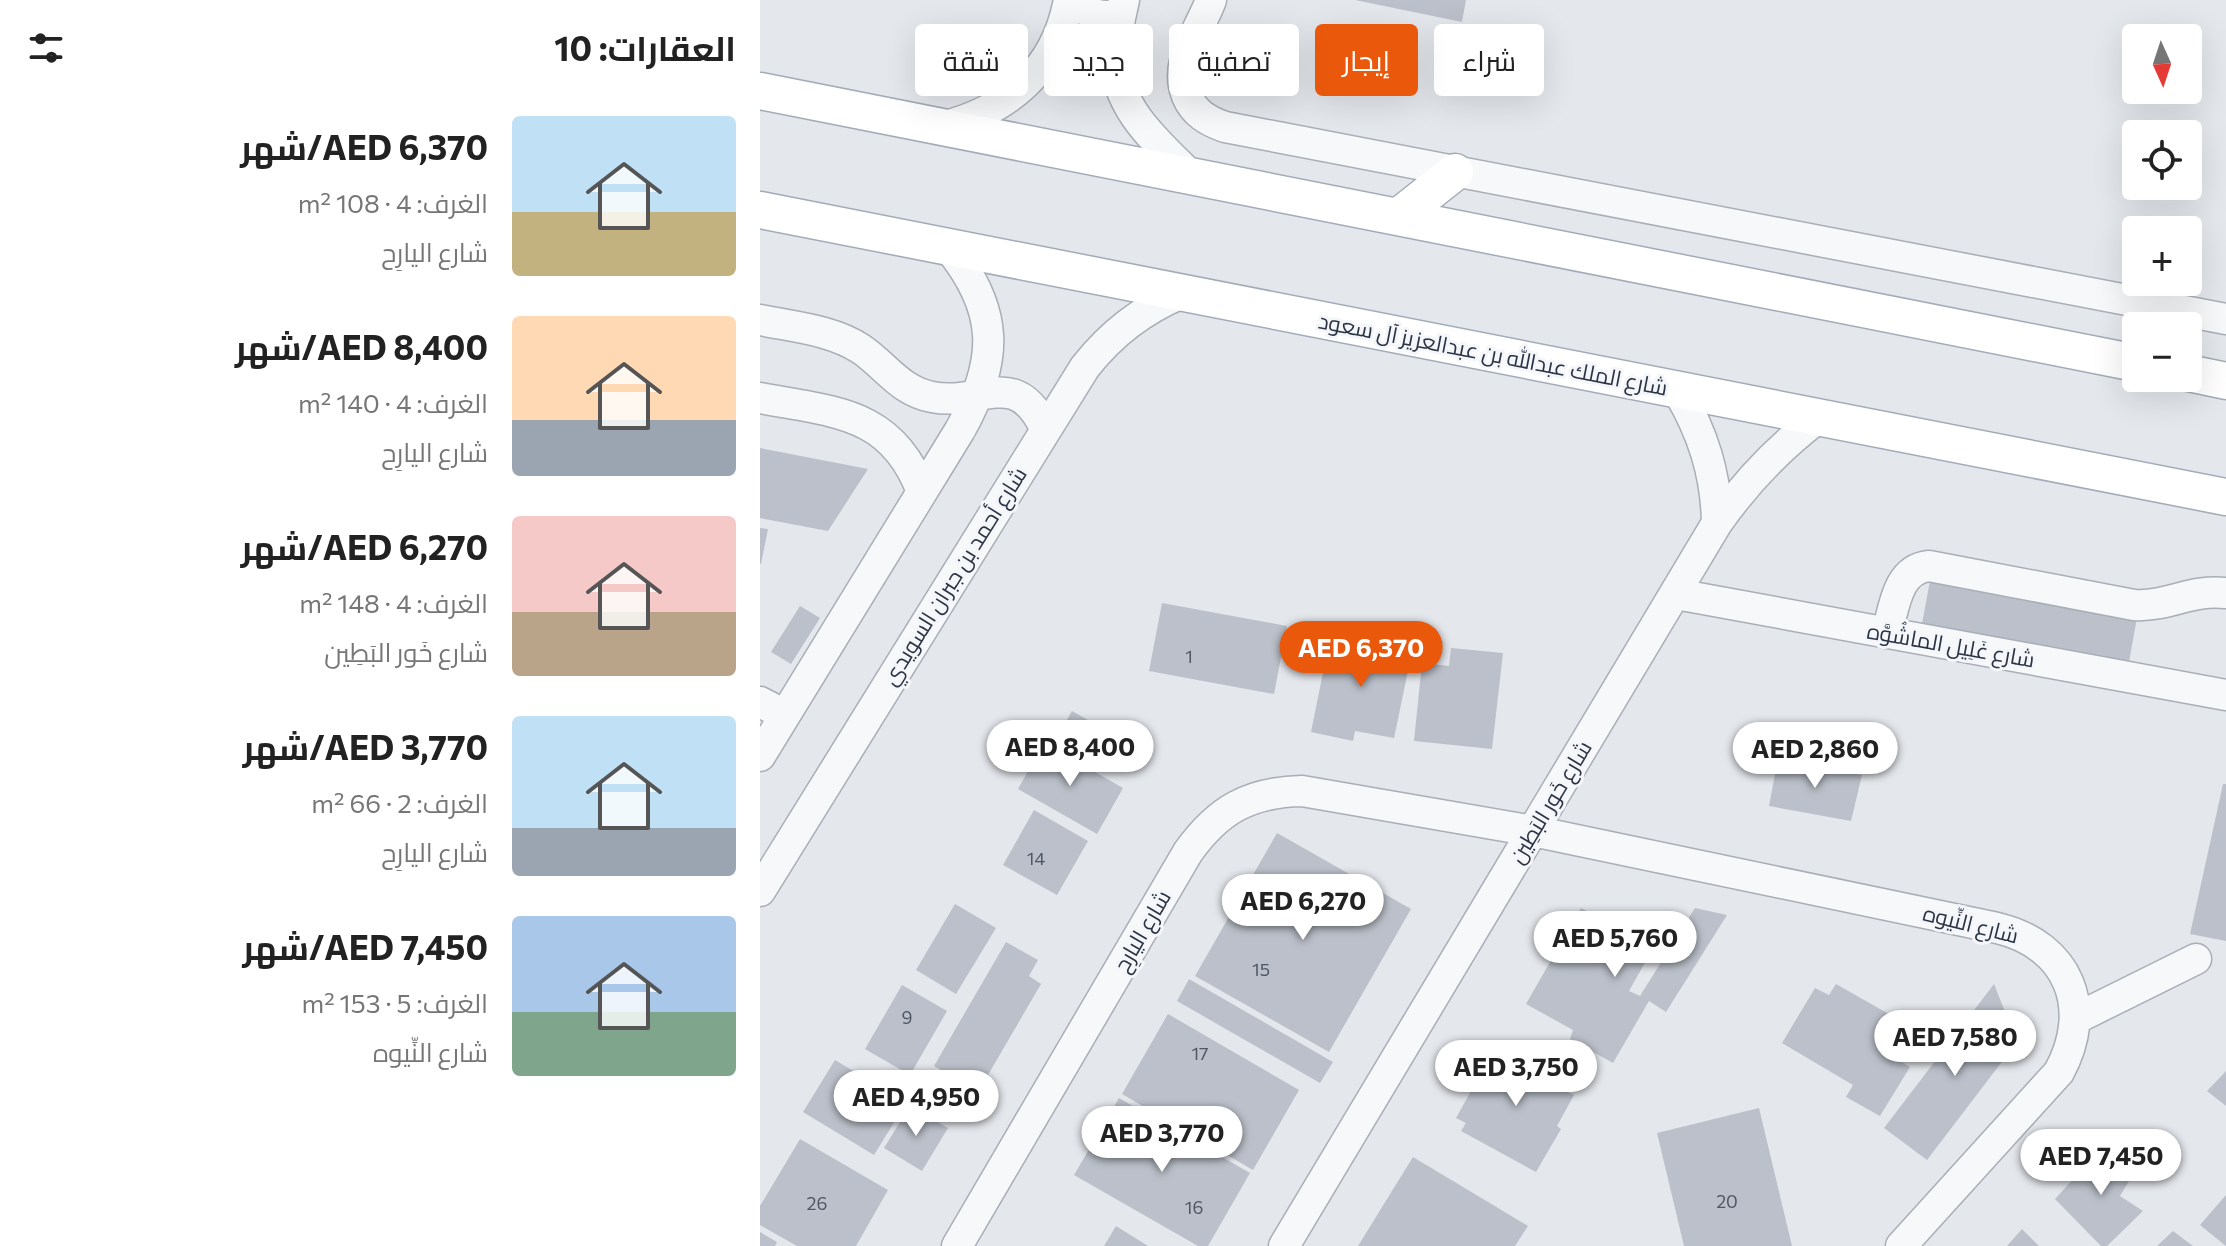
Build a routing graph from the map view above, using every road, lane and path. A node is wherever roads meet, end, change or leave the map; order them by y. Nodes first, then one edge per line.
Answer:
1 (1072, 0) edge
2 (1211, 0) edge
3 (1122, 7) edge
4 (760, 91) edge
5 (942, 127) junction
6 (1455, 172) junction
7 (1191, 176) junction
8 (760, 210) edge
9 (1398, 217) junction
10 (948, 247) junction
11 (1182, 293) junction
12 (2226, 319) edge
13 (760, 320) edge
14 (2122, 360) edge
15 (2202, 376) edge
16 (2226, 381) edge
17 (1678, 391) junction
18 (978, 395) junction
19 (760, 398) edge
20 (1818, 418) junction
21 (1045, 428) junction
22 (922, 492) junction
23 (2226, 497) edge
24 (1717, 523) junction
25 (2226, 593) edge
26 (1676, 594) junction
27 (1887, 633) junction
28 (2222, 691) edge
29 (772, 709) edge
30 (760, 756) edge
31 (1533, 831) junction
32 (760, 891) edge
33 (2196, 959) dead end
34 (2075, 1019) junction
35 (957, 1246) edge
36 (1284, 1246) edge
37 (1901, 1246) edge

1 - 3 street
1 - 5 street
2 - 6 street
3 - 7 street
4 - 5 main road
5 - 7 main road
6 - 9 main road
6 - 12 street
7 - 9 main road
8 - 10 main road, شارع الملك عبدالله بن عبدالعزيز آل سعود
9 - 14 main road
10 - 11 main road, شارع الملك عبدالله بن عبدالعزيز آل سعود
10 - 18 street
11 - 17 main road, شارع الملك عبدالله بن عبدالعزيز آل سعود
11 - 21 street, شارع أحمد بن جبران السويدي
13 - 18 street
15 - 16 main road
17 - 20 main road, شارع الملك عبدالله بن عبدالعزيز آل سعود
17 - 24 street
18 - 21 street
18 - 22 street
19 - 22 street
20 - 23 main road, شارع الملك عبدالله بن عبدالعزيز آل سعود
20 - 24 street, شارع خَور البَطِين
21 - 32 street, شارع أحمد بن جبران السويدي
22 - 29 street
24 - 26 street, شارع خَور البَطِين
25 - 27 street
26 - 27 street, شارع غَلِيل الماشُوَّه
26 - 31 street, شارع خَور البَطِين
27 - 28 street, شارع غَلِيل الماشُوَّه
29 - 30 street
31 - 34 street, شارع النِّيوه
31 - 35 street, شارع اليارِح
31 - 36 street, شارع خَور البَطِين
33 - 34 street
34 - 37 street, شارع النِّيوه

